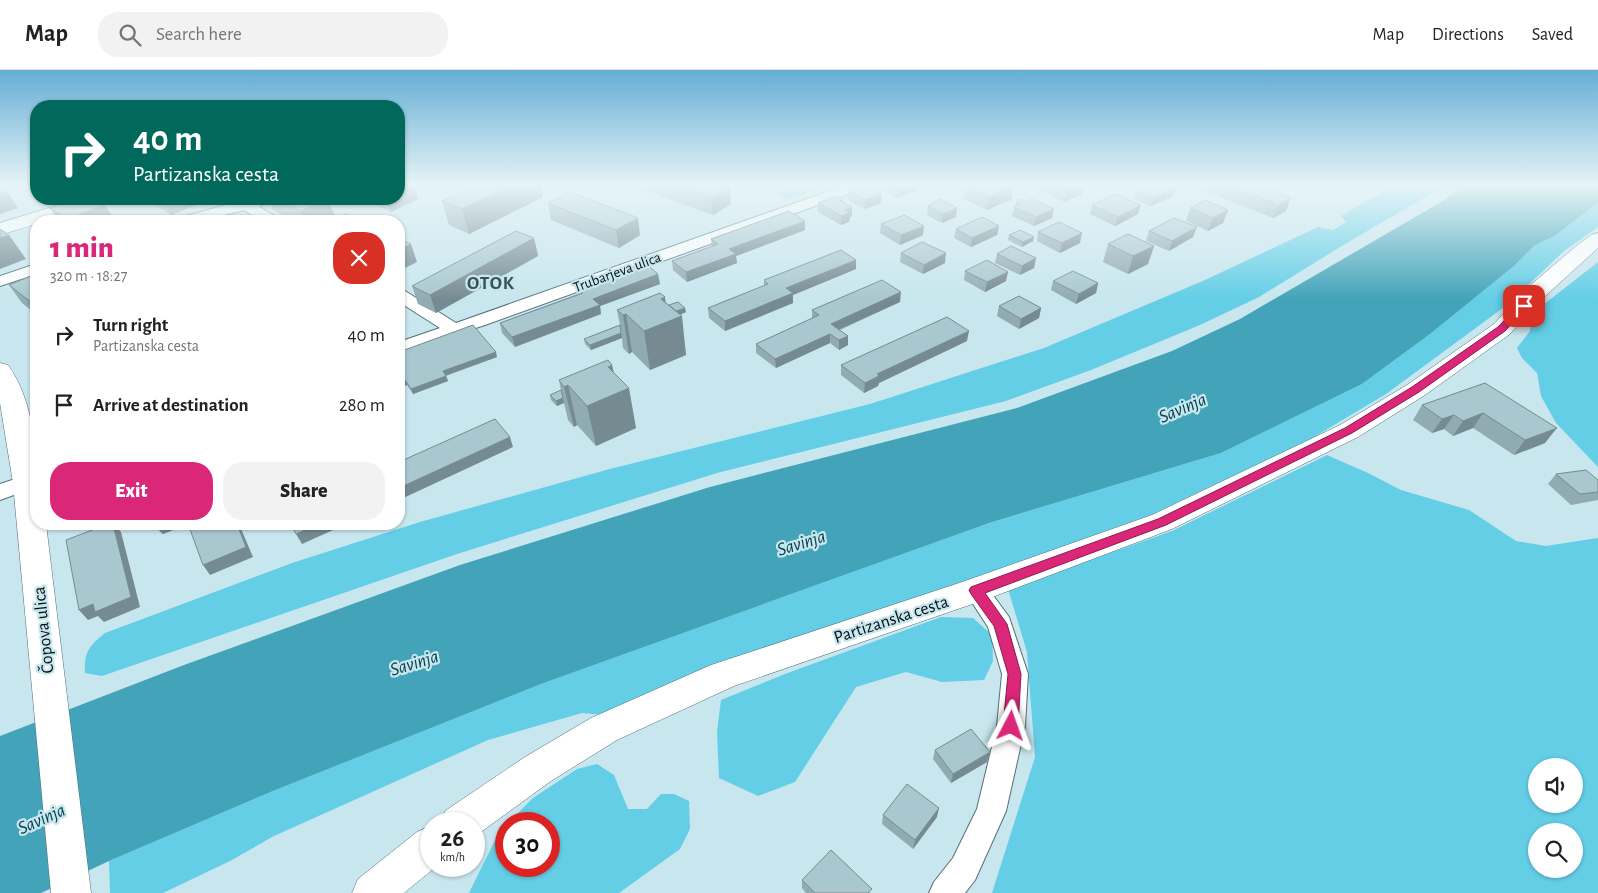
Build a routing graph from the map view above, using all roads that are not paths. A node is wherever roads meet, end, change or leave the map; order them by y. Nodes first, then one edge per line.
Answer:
1 (21, 222) edge
2 (754, 222) edge
3 (0, 229) edge
4 (1598, 239) edge
5 (30, 271) edge
6 (0, 281) edge
7 (405, 299) edge
8 (453, 329) junction
9 (405, 346) edge
10 (0, 370) edge
11 (30, 473) edge
12 (30, 482) edge
13 (0, 492) edge
14 (36, 530) edge
15 (976, 590) junction
16 (476, 812) edge
17 (420, 855) edge
18 (71, 893) edge
19 (372, 893) edge
20 (945, 893) edge

1 - 3 street
2 - 8 street, Trubarjeva ulica
4 - 15 street, Partizanska cesta
5 - 6 street
7 - 8 street
8 - 9 street, Trubarjeva ulica
10 - 11 street, Čopova ulica
12 - 13 street
14 - 18 street, Čopova ulica
15 - 16 street, Partizanska cesta
15 - 20 street
17 - 19 street

